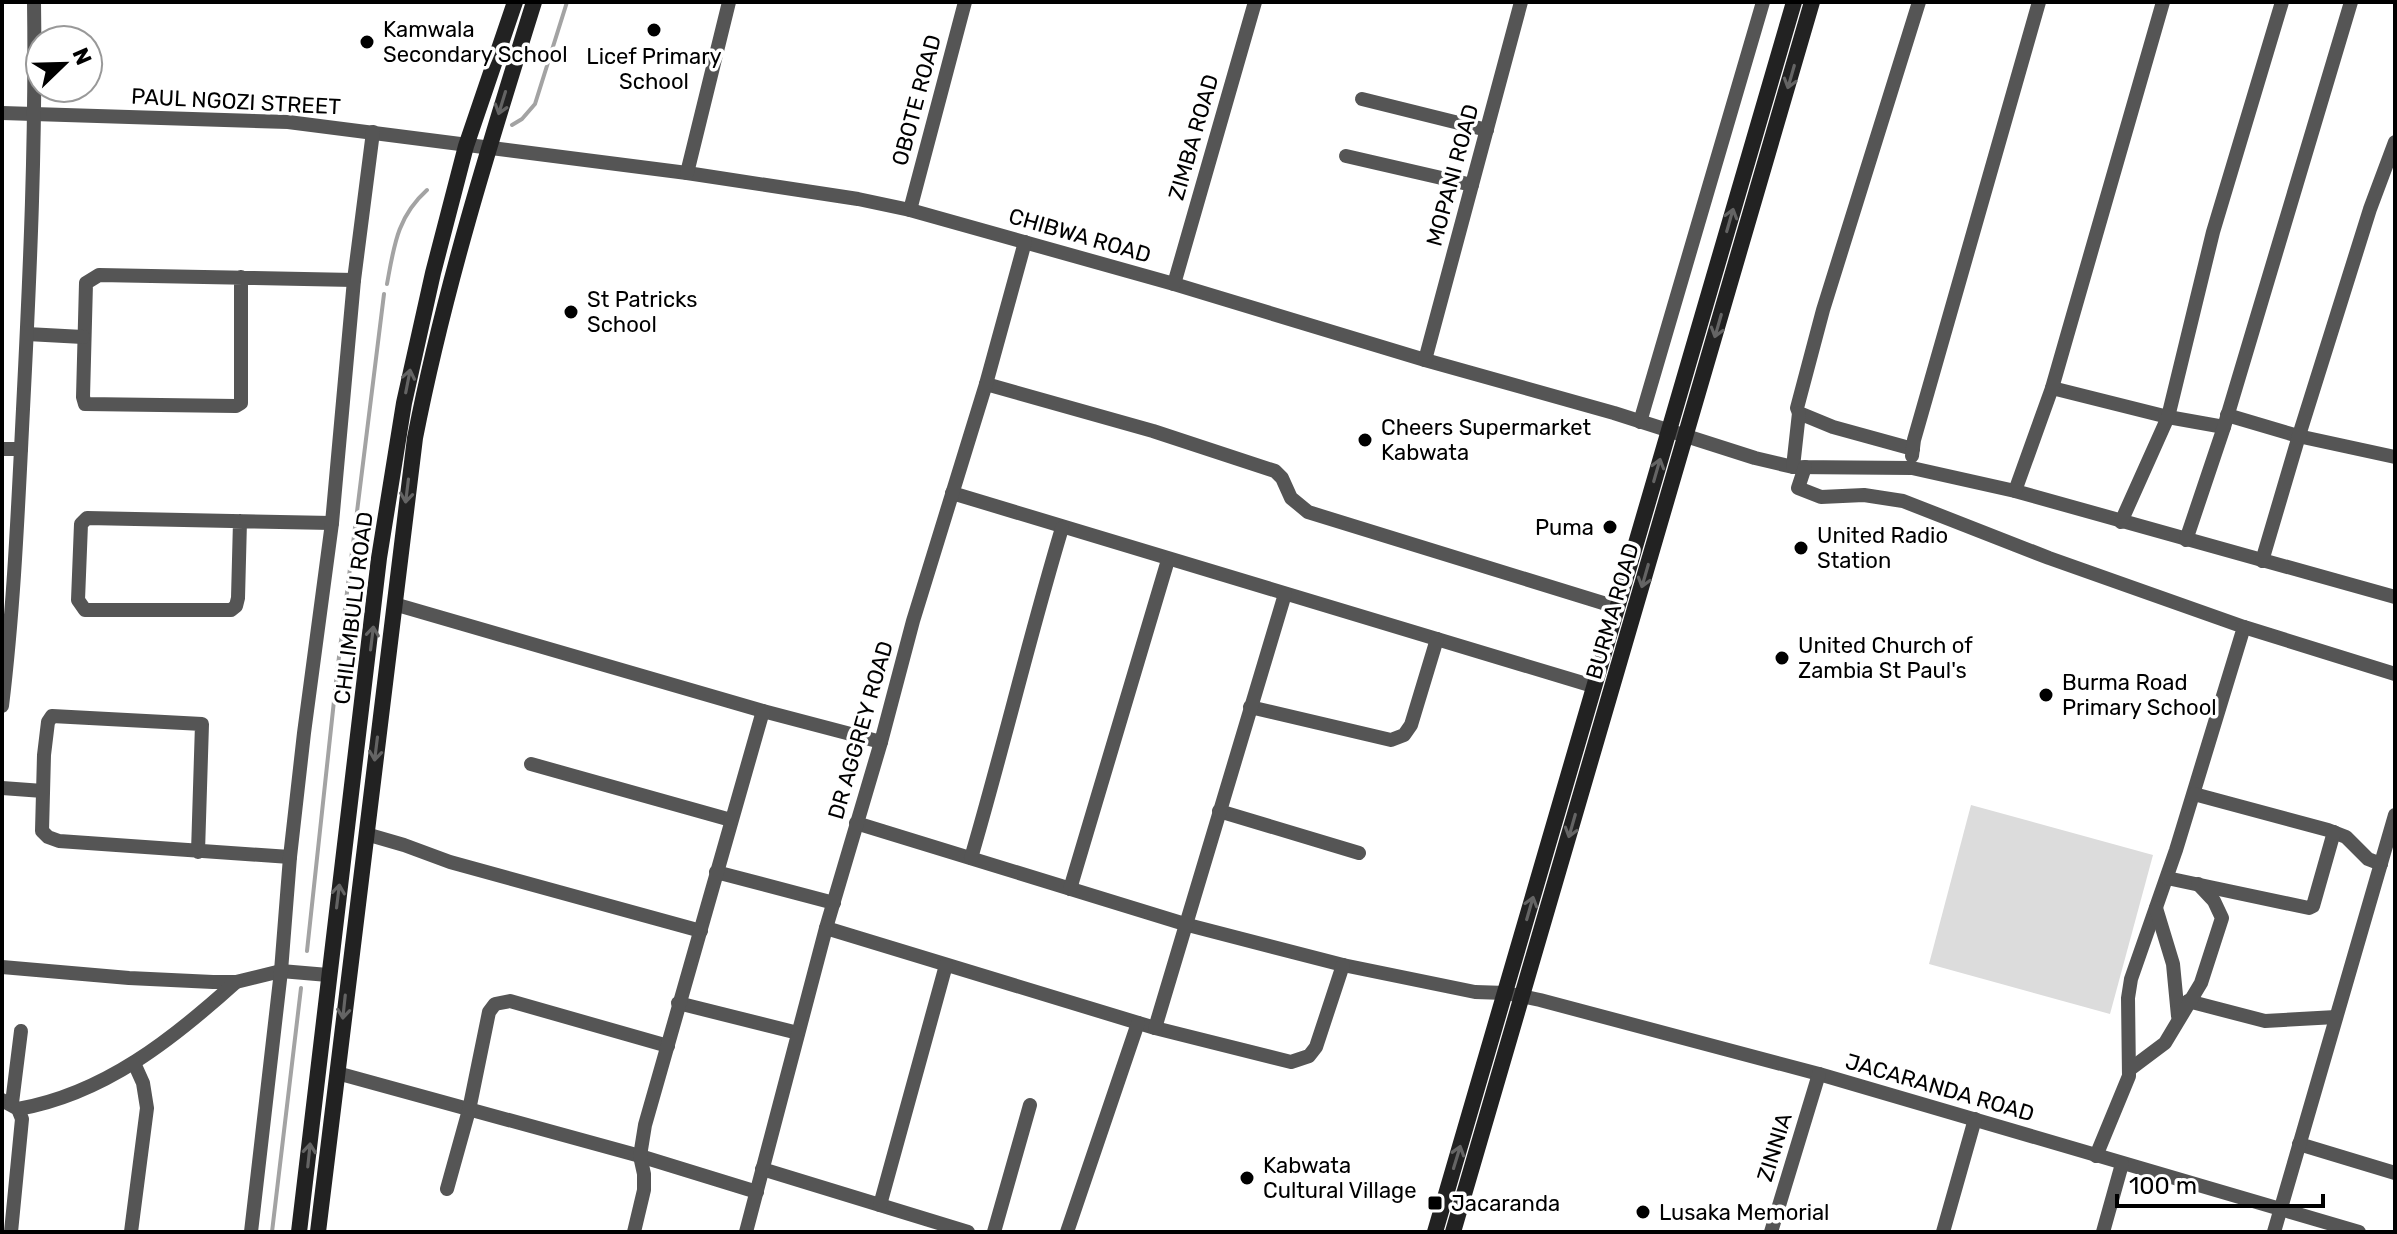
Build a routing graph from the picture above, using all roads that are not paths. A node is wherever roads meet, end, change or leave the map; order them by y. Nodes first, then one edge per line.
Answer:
1 (34, 2) edge
2 (515, 2) edge
3 (534, 2) edge
4 (729, 2) edge
5 (965, 2) edge
6 (1255, 2) edge
7 (1521, 2) edge
8 (1763, 2) edge
9 (1794, 2) edge
10 (1812, 2) edge
11 (1919, 2) edge
12 (2039, 2) edge
13 (2163, 2) edge
14 (2282, 2) edge
15 (2351, 2) edge
16 (1362, 99) dead end
17 (2, 113) edge
18 (36, 114) junction
19 (1487, 130) junction
20 (373, 132) junction
21 (2395, 142) edge
22 (466, 146) junction
23 (488, 149) junction
24 (1346, 156) dead end
25 (2391, 171) edge
26 (687, 173) junction
27 (1472, 185) junction
28 (910, 210) junction
29 (1025, 242) junction
30 (241, 277) junction
31 (354, 280) junction
32 (1174, 284) junction
33 (27, 334) junction
34 (83, 337) junction
35 (1425, 360) junction
36 (986, 384) junction
37 (2052, 388) junction
38 (1799, 413) junction
39 (2168, 417) junction
40 (2226, 421) junction
41 (1640, 422) junction
42 (1668, 430) junction
43 (1685, 436) junction
44 (2298, 436) junction
45 (2, 449) edge
46 (21, 449) junction
47 (1913, 449) junction
48 (2395, 457) edge
49 (1799, 467) junction
50 (1912, 468) junction
51 (2015, 491) junction
52 (952, 493) junction
53 (240, 521) junction
54 (2121, 522) junction
55 (332, 523) junction
56 (1062, 528) junction
57 (2186, 540) junction
58 (1168, 560) junction
59 (2262, 561) junction
60 (1285, 594) junction
61 (2395, 597) edge
62 (394, 604) junction
63 (1616, 607) junction
64 (2244, 627) junction
65 (1437, 639) junction
66 (2395, 674) edge
67 (1593, 686) junction
68 (2, 706) edge
69 (1250, 707) junction
70 (763, 711) junction
71 (881, 742) junction
72 (531, 764) dead end
73 (2, 788) edge
74 (43, 791) junction
75 (2194, 794) junction
76 (1219, 811) junction
77 (2395, 815) edge
78 (731, 820) junction
79 (856, 823) junction
80 (2334, 832) junction
81 (366, 834) junction
82 (198, 852) junction
83 (1359, 853) dead end
84 (290, 857) junction
85 (971, 858) junction
86 (2381, 864) junction
87 (716, 872) junction
88 (2167, 878) junction
89 (2198, 884) junction
90 (1070, 889) junction
91 (834, 903) junction
92 (2156, 908) junction
93 (1188, 925) junction
94 (826, 928) junction
95 (701, 931) junction
96 (946, 965) junction
97 (1343, 965) junction
98 (2, 967) edge
99 (281, 971) junction
100 (328, 975) junction
101 (236, 982) junction
102 (1506, 993) junction
103 (1523, 995) junction
104 (2188, 1001) junction
105 (678, 1003) junction
106 (2178, 1017) junction
107 (2336, 1017) junction
108 (1138, 1023) junction
109 (1155, 1028) junction
110 (21, 1031) dead end
111 (798, 1033) junction
112 (668, 1046) junction
113 (134, 1063) junction
114 (2129, 1070) junction
115 (337, 1073) junction
116 (1819, 1074) junction
117 (11, 1104) edge
118 (1030, 1105) dead end
119 (469, 1110) junction
120 (1975, 1119) junction
121 (2299, 1144) junction
122 (640, 1156) junction
123 (2096, 1156) junction
124 (2122, 1164) junction
125 (762, 1169) junction
126 (2395, 1173) edge
127 (447, 1189) dead end
128 (757, 1192) junction
129 (880, 1205) junction
130 (2280, 1209) junction
131 (11, 1232) edge
132 (131, 1232) edge
133 (251, 1232) edge
134 (299, 1232) edge
135 (318, 1232) edge
136 (634, 1232) edge
137 (746, 1232) edge
138 (968, 1232) edge
139 (994, 1232) edge
140 (1067, 1232) edge
141 (1435, 1232) edge
142 (1453, 1232) edge
143 (1771, 1232) edge
144 (1943, 1232) edge
145 (2103, 1232) edge
146 (2274, 1232) edge
147 (2359, 1232) edge

1 - 18 street
2 - 22 main road, CHILIMBULU ROAD
3 -> 23 main road, CHILIMBULU ROAD
4 - 26 street
5 - 28 street, OBOTE ROAD
6 - 32 street, ZIMBA ROAD
7 - 19 street, MOPANI ROAD
8 - 41 street
42 -> 9 main road, BURMA ROAD
10 -> 43 main road, BURMA ROAD
11 - 38 street
12 - 47 street
13 - 37 street
14 - 39 street
15 - 40 street
16 - 19 street
17 - 18 street, PAUL NGOZI STREET
18 - 20 street, PAUL NGOZI STREET
18 - 33 street
19 - 27 street, MOPANI ROAD
20 - 22 street, PAUL NGOZI STREET
20 - 31 street
21 - 25 street
22 - 23 street, CHIBWA ROAD
100 -> 22 main road, CHILIMBULU ROAD
23 - 26 street, CHIBWA ROAD
23 -> 62 main road, CHILIMBULU ROAD
24 - 27 street
25 - 44 street
26 - 28 street, CHIBWA ROAD
27 - 35 street, MOPANI ROAD
28 - 29 street, CHIBWA ROAD
29 - 32 street, CHIBWA ROAD
29 - 36 street, DR AGGREY ROAD
30 - 31 street
30 - 34 street
30 - 34 street
31 - 55 street
32 - 35 street, CHIBWA ROAD
33 - 34 street
33 - 46 street
35 - 41 street, CHIBWA ROAD
36 - 52 street, DR AGGREY ROAD
36 - 63 street
37 - 39 street
37 - 51 street
38 - 47 street
38 - 49 street
39 - 40 street
39 - 54 street
40 - 44 street
40 - 57 street
41 - 42 street, CHIBWA ROAD
42 - 43 street, CHIBWA ROAD
63 -> 42 main road, BURMA ROAD
43 - 49 street, CHIBWA ROAD
43 -> 103 main road, BURMA ROAD
44 - 48 street
44 - 59 street
45 - 46 street
46 - 68 street
47 - 50 street
49 - 50 street, CHIBWA ROAD
49 - 64 street
50 - 51 street, CHIBWA ROAD
51 - 54 street, CHIBWA ROAD
52 - 56 street
52 - 71 street, DR AGGREY ROAD
53 - 53 street
53 - 55 street
54 - 57 street, CHIBWA ROAD
55 - 84 street
56 - 58 street
56 - 85 street
57 - 59 street, CHIBWA ROAD
58 - 60 street
58 - 90 street
59 - 61 street, CHIBWA ROAD
60 - 65 street
60 - 69 street
62 - 70 street
62 -> 81 main road, CHILIMBULU ROAD
63 - 67 main road, BURMA ROAD
64 - 66 street
64 - 75 street
65 - 67 street
65 - 69 street
102 -> 67 main road, BURMA ROAD
69 - 76 street
70 - 71 street
70 - 78 street
71 - 79 street, DR AGGREY ROAD
72 - 78 street
73 - 74 street
74 - 82 street
74 - 82 street
75 - 80 street
75 - 88 street
76 - 83 street
76 - 93 street
77 - 86 street
78 - 87 street
79 - 85 street, JACARANDA ROAD
79 - 91 street, DR AGGREY ROAD
80 - 86 street
80 - 89 street
81 - 95 street
81 -> 115 main road, CHILIMBULU ROAD
82 - 84 street
84 - 99 street
85 - 90 street, JACARANDA ROAD
86 - 107 street
87 - 91 street
87 - 95 street
88 - 89 street
88 - 92 street
89 - 104 street
90 - 93 street, JACARANDA ROAD
91 - 94 street, DR AGGREY ROAD
92 - 106 street
92 - 114 street
93 - 97 street, JACARANDA ROAD
93 - 109 street
94 - 96 street
94 - 111 street, DR AGGREY ROAD
95 - 105 street
96 - 108 street
96 - 129 street
97 - 102 street, JACARANDA ROAD
97 - 109 street
98 - 101 street
99 - 100 street
99 - 101 street
99 - 133 street
134 -> 100 main road, CHILIMBULU ROAD
101 - 113 street
102 - 103 street, JACARANDA ROAD
141 -> 102 main road, BURMA ROAD
103 - 116 street, JACARANDA ROAD
103 - 142 main road, BURMA ROAD
104 - 106 street
104 - 107 street
105 - 111 street
105 - 112 street
106 - 114 street
107 - 121 street
108 - 109 street
108 - 140 street
110 - 117 street
111 - 125 street, DR AGGREY ROAD
112 - 119 street
112 - 122 street
113 - 117 street
113 - 132 street
114 - 123 street
115 - 119 street
115 - 135 main road, CHILIMBULU ROAD
116 - 120 street, JACARANDA ROAD
116 - 143 street, ZINNIA
117 - 131 street
118 - 139 street
119 - 122 street
119 - 127 street
120 - 123 street, JACARANDA ROAD
120 - 144 street
121 - 126 street
121 - 130 street
122 - 128 street
122 - 136 street
123 - 124 street, JACARANDA ROAD
124 - 130 street, JACARANDA ROAD
124 - 145 street
125 - 128 street, DR AGGREY ROAD
125 - 129 street
128 - 137 street, DR AGGREY ROAD
129 - 138 street
130 - 146 street
130 - 147 street, JACARANDA ROAD

